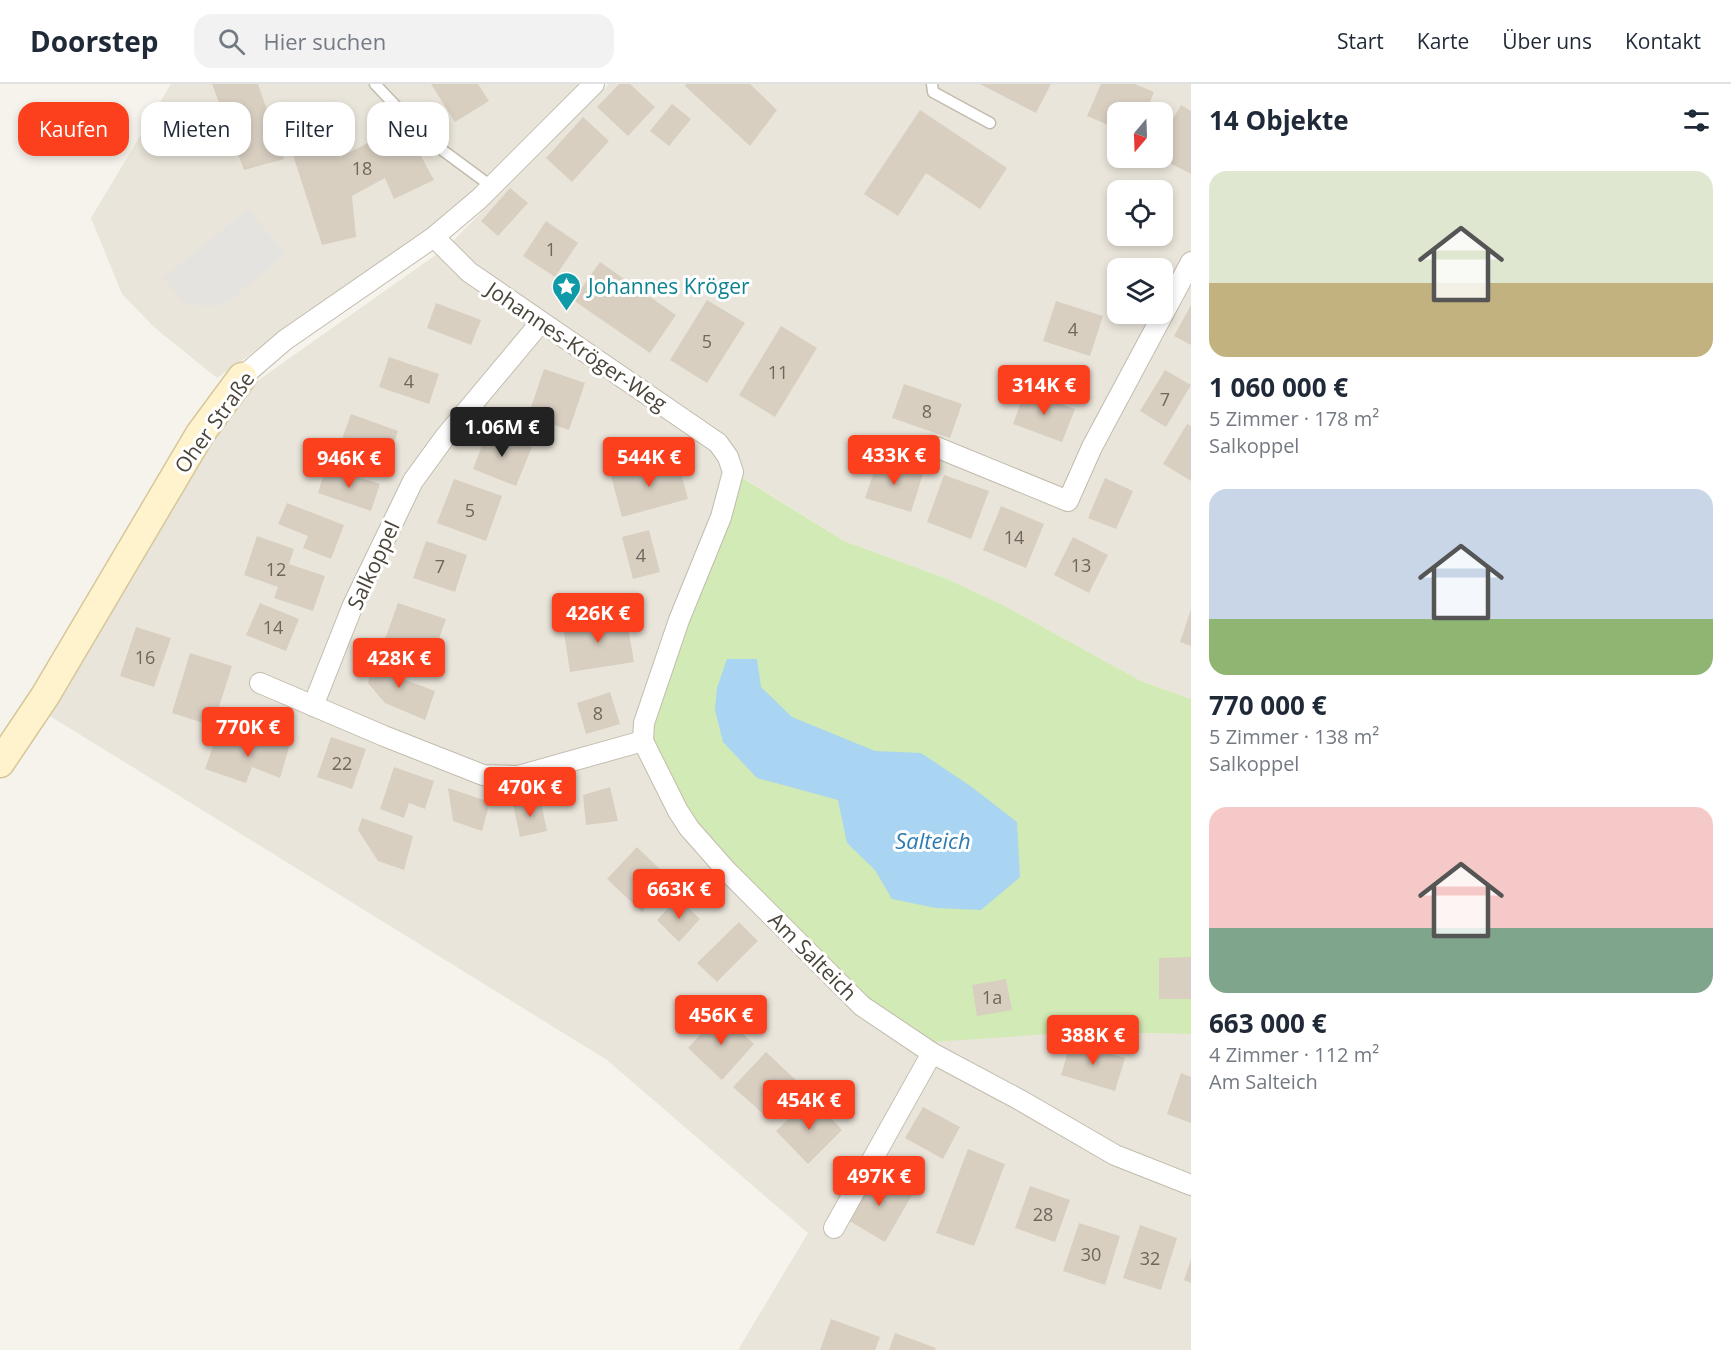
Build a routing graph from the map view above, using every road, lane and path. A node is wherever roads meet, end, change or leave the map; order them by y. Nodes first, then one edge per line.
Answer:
1 (375, 84) edge
2 (594, 84) edge
3 (932, 84) edge
4 (990, 123) dead end
5 (491, 186) junction
6 (434, 237) junction
7 (1191, 262) edge
8 (541, 322) junction
9 (242, 377) joint
10 (936, 447) dead end
11 (260, 683) dead end
12 (313, 706) junction
13 (643, 741) junction
14 (0, 763) edge
15 (932, 1053) junction
16 (1191, 1185) edge
17 (834, 1228) dead end

1 - 5 lane
2 - 5 street, Oher Straße
3 - 4 lane
5 - 6 street, Oher Straße
6 - 8 street, Johannes-Kröger-Weg
6 - 9 street, Oher Straße
7 - 10 street
8 - 12 street, Salkoppel
8 - 13 street, Johannes-Kröger-Weg
9 - 14 street, Oher Straße
11 - 12 street
12 - 13 street
13 - 15 street, Am Salteich
15 - 16 street, Am Salteich
15 - 17 street

